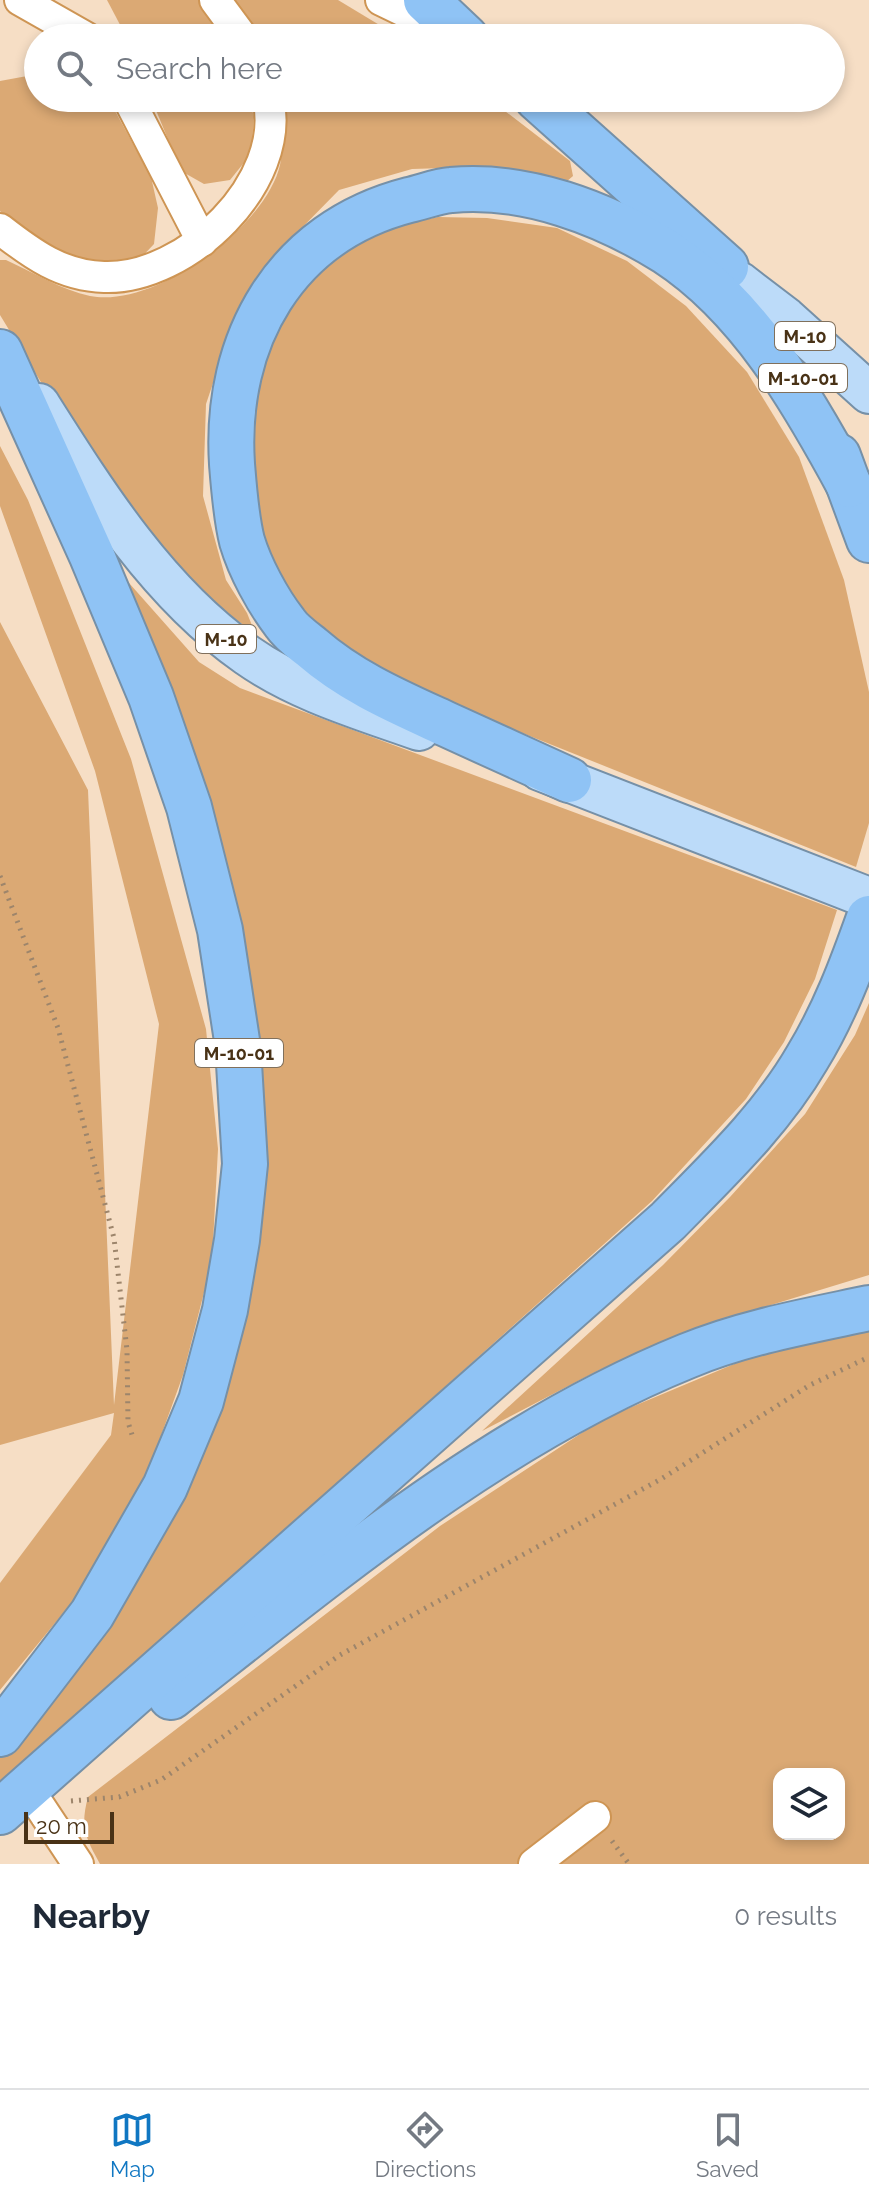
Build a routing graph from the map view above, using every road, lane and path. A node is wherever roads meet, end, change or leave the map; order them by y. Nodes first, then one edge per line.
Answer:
1 (20, 0) edge
2 (215, 0) edge
3 (381, 0) edge
4 (426, 0) edge
5 (62, 24) edge
6 (233, 24) edge
7 (433, 24) edge
8 (450, 24) edge
9 (135, 112) edge
10 (268, 112) edge
11 (553, 112) edge
12 (0, 229) edge
13 (202, 241) junction
14 (739, 282) junction
15 (0, 344) edge
16 (0, 352) edge
17 (869, 393) edge
18 (849, 485) junction
19 (869, 540) edge
20 (569, 780) junction
21 (0, 876) edge
22 (869, 898) edge
23 (869, 918) edge
24 (869, 1308) edge
25 (869, 1357) edge
26 (133, 1438) dead end
27 (0, 1734) edge
28 (24, 1805) edge
29 (595, 1817) dead end
30 (78, 1864) edge
31 (534, 1864) edge

1 - 5 lane
2 - 6 lane
3 - 7 lane
4 - 8 highway
9 - 13 lane
10 - 13 lane
11 - 14 highway, М-10
12 - 13 lane
14 - 17 main road, М-10
14 - 18 highway, М-10-01
15 - 20 main road, М-10
16 - 27 highway, М-10-01
18 - 19 highway, М-10-01
18 - 20 highway
20 - 22 main road, М-10
21 - 26 path
23 - 28 highway
24 - 28 highway
25 - 28 path
28 - 30 lane
29 - 31 lane

